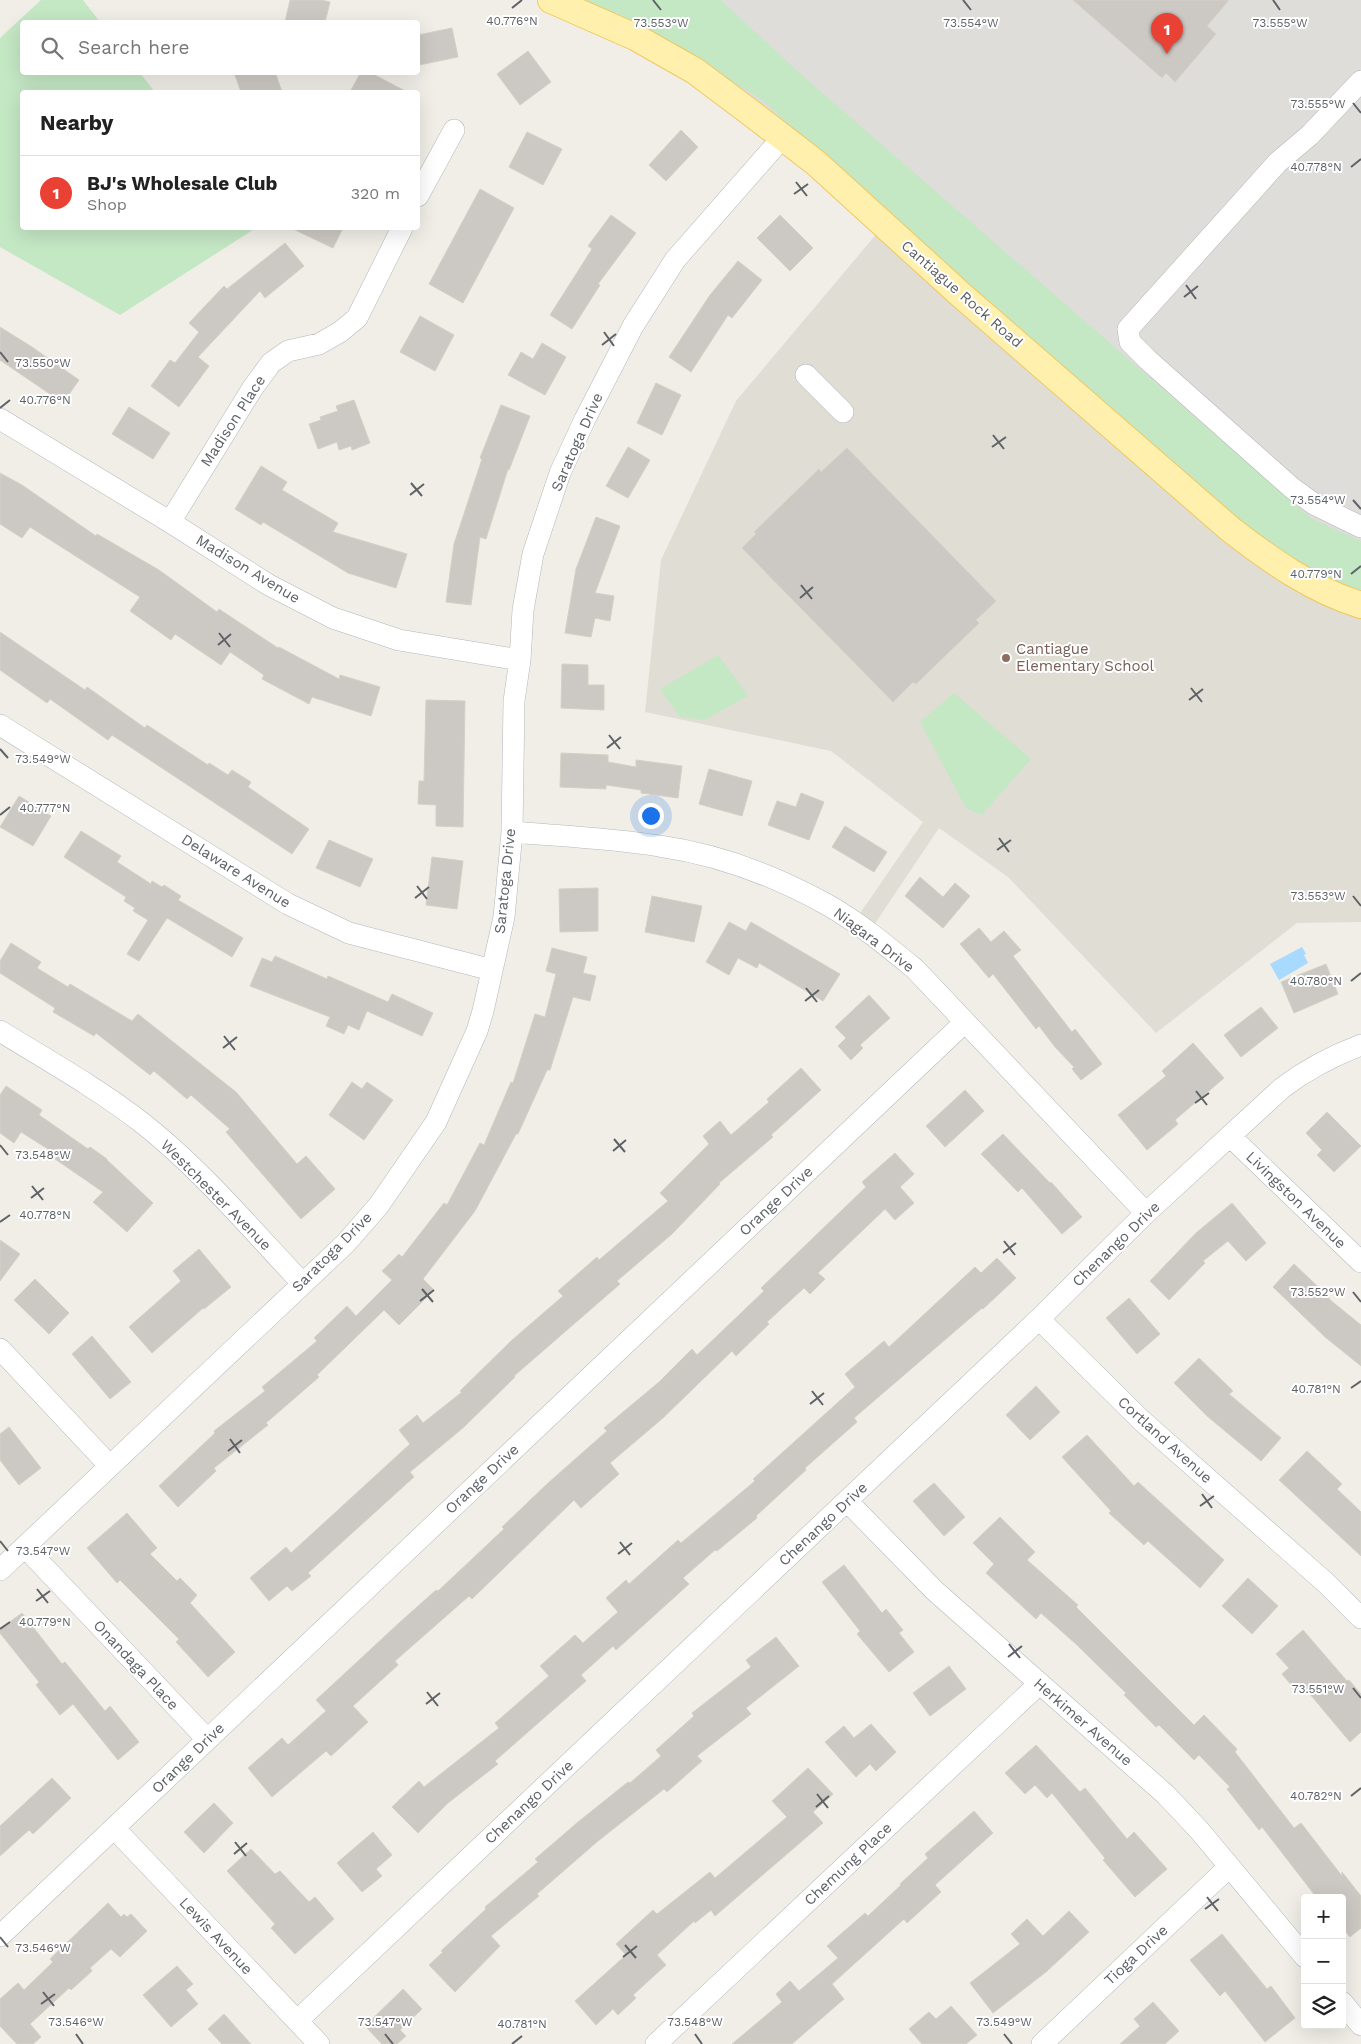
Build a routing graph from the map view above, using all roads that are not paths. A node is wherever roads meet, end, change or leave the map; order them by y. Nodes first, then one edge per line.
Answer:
1 (551, 0) edge
2 (1361, 81) edge
3 (454, 130) dead end
4 (782, 138) junction
5 (420, 192) edge
6 (401, 230) edge
7 (806, 375) dead end
8 (843, 412) dead end
9 (0, 419) edge
10 (170, 522) junction
11 (1361, 527) edge
12 (1361, 605) edge
13 (520, 660) junction
14 (0, 725) edge
15 (512, 832) junction
16 (492, 970) junction
17 (965, 1022) junction
18 (0, 1032) edge
19 (1361, 1045) edge
20 (1232, 1136) junction
21 (1146, 1213) junction
22 (1361, 1262) edge
23 (302, 1282) junction
24 (1040, 1319) junction
25 (0, 1349) edge
26 (109, 1465) junction
27 (847, 1502) junction
28 (24, 1547) junction
29 (0, 1570) edge
30 (1361, 1618) edge
31 (1039, 1684) junction
32 (207, 1739) junction
33 (114, 1828) junction
34 (1229, 1866) junction
35 (0, 1936) edge
36 (1301, 1952) edge
37 (1346, 2007) edge
38 (297, 2021) junction
39 (1361, 2025) edge
40 (319, 2044) edge
41 (656, 2044) edge
42 (1042, 2044) edge

1 - 4 main road, Cantiague Rock Road
2 - 11 street
3 - 5 street
4 - 12 main road, Cantiague Rock Road
4 - 13 street, Saratoga Drive
6 - 10 street, Madison Place
7 - 8 street
9 - 10 street, Madison Avenue
10 - 13 street, Madison Avenue
13 - 15 street, Saratoga Drive
14 - 16 street, Delaware Avenue
15 - 16 street, Saratoga Drive
15 - 17 street, Niagara Drive
16 - 23 street, Saratoga Drive
17 - 21 street, Niagara Drive
17 - 32 street, Orange Drive
18 - 23 street, Westchester Avenue
19 - 20 street, Chenango Drive
20 - 21 street, Chenango Drive
20 - 22 street, Livingston Avenue
21 - 24 street, Chenango Drive
23 - 26 street, Saratoga Drive
24 - 27 street, Chenango Drive
24 - 30 street, Cortland Avenue
25 - 26 street
26 - 28 street, Saratoga Drive
27 - 31 street, Herkimer Avenue
27 - 38 street, Chenango Drive
28 - 29 street, Saratoga Drive
28 - 32 street, Onandaga Place
31 - 34 street, Herkimer Avenue
31 - 41 street, Chemung Place
32 - 33 street, Orange Drive
33 - 35 street, Orange Drive
33 - 38 street, Lewis Avenue
34 - 36 street, Herkimer Avenue
34 - 42 street, Tioga Drive
37 - 39 street
38 - 40 street, Lewis Avenue

